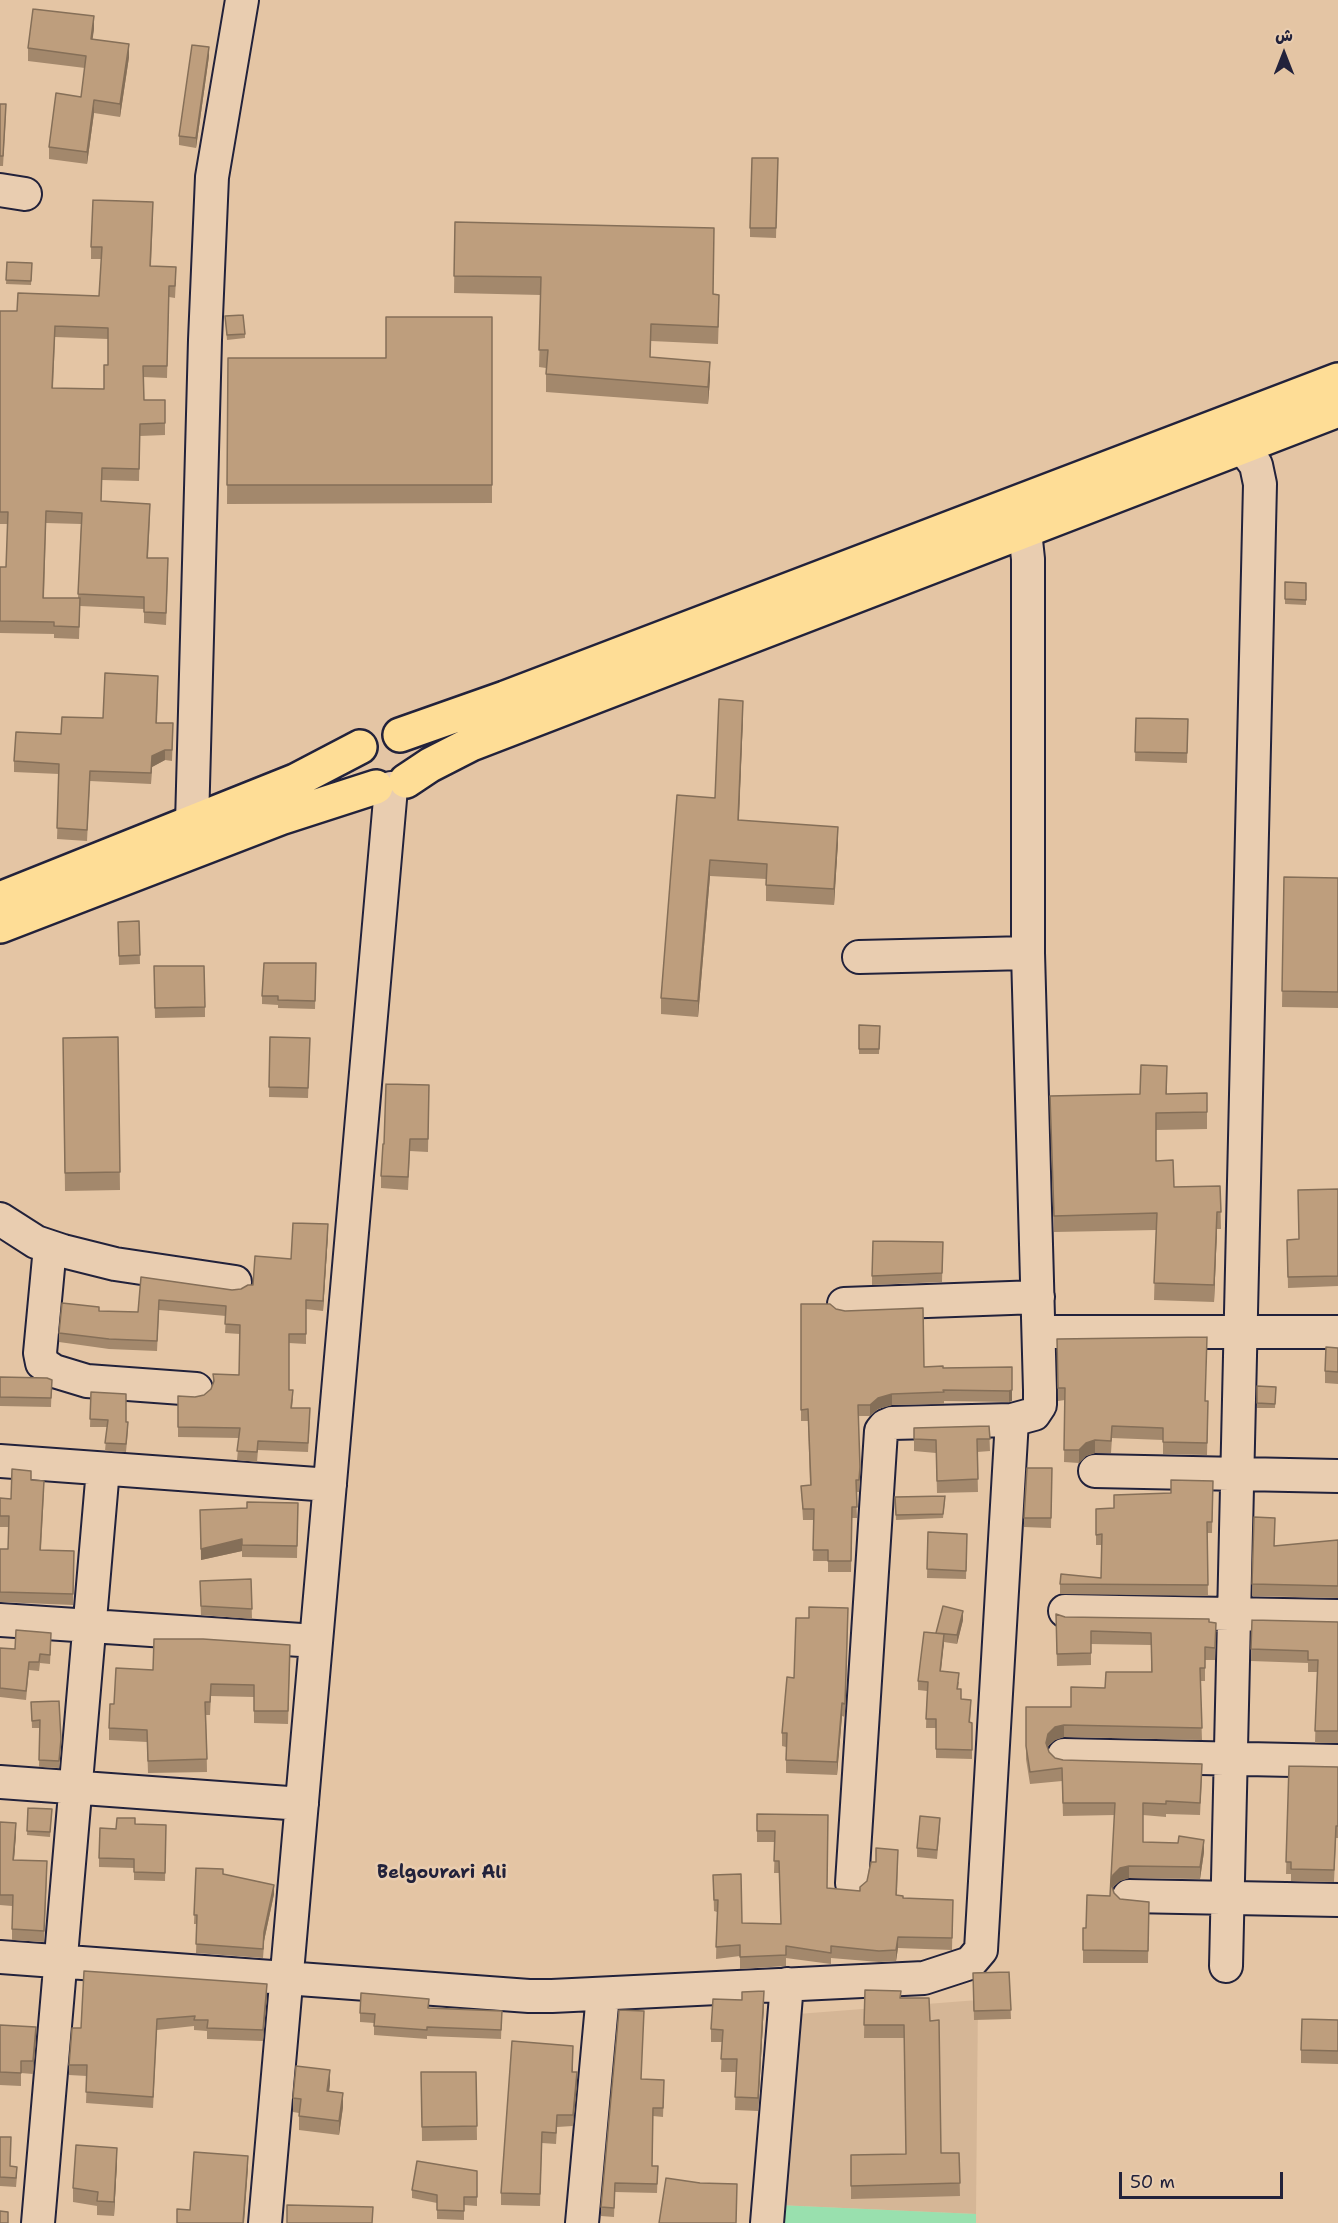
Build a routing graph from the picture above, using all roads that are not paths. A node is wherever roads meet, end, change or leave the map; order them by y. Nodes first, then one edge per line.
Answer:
1 (242, 0) edge
2 (1338, 380) edge
3 (1338, 410) edge
4 (1242, 447) junction
5 (1024, 531) junction
6 (400, 735) junction
7 (360, 747) junction
8 (391, 786) junction
9 (192, 823) junction
10 (0, 899) edge
11 (0, 926) edge
12 (1028, 953) junction
13 (860, 957) dead end
14 (0, 1219) edge
15 (51, 1247) junction
16 (235, 1282) dead end
17 (1038, 1297) junction
18 (844, 1304) dead end
19 (1039, 1332) junction
20 (1241, 1332) junction
21 (1338, 1332) edge
22 (196, 1389) dead end
23 (1012, 1420) junction
24 (0, 1461) edge
25 (103, 1469) junction
26 (1095, 1471) dead end
27 (1238, 1474) junction
28 (1338, 1476) edge
29 (330, 1485) junction
30 (1065, 1611) dead end
31 (1234, 1614) junction
32 (1338, 1616) edge
33 (0, 1620) edge
34 (89, 1626) junction
35 (316, 1641) junction
36 (1064, 1755) dead end
37 (1231, 1759) junction
38 (1338, 1761) edge
39 (0, 1782) edge
40 (75, 1787) junction
41 (302, 1804) junction
42 (852, 1883) dead end
43 (1129, 1896) dead end
44 (1228, 1898) junction
45 (1338, 1900) edge
46 (0, 1957) edge
47 (60, 1962) junction
48 (1226, 1966) dead end
49 (286, 1978) junction
50 (787, 1984) junction
51 (603, 1994) junction
52 (38, 2223) edge
53 (265, 2223) edge
54 (582, 2223) edge
55 (767, 2223) edge

1 - 9 street
2 - 6 highway
3 - 4 highway
4 - 5 highway
4 - 20 street
5 - 8 highway
5 - 12 street
6 - 7 highway
6 - 8 highway
7 - 8 highway
7 - 9 highway
8 - 11 highway
8 - 29 street
9 - 10 highway
12 - 13 street
12 - 17 street
14 - 15 street
15 - 16 street
15 - 22 street
17 - 18 street
17 - 19 street
19 - 20 street
19 - 23 street
20 - 21 street
20 - 27 street
23 - 42 street
23 - 50 street
24 - 25 street
25 - 29 street
25 - 34 street
26 - 27 street
27 - 28 street
27 - 31 street
29 - 35 street
30 - 31 street
31 - 32 street
31 - 37 street
33 - 34 street
34 - 35 street
34 - 40 street
35 - 41 street
36 - 37 street
37 - 38 street
37 - 44 street
39 - 40 street
40 - 41 street
40 - 47 street
41 - 49 street
43 - 44 street
44 - 45 street
44 - 48 street
46 - 47 street
47 - 49 street
47 - 52 street
49 - 51 street
49 - 53 street
50 - 51 street
50 - 55 street
51 - 54 street

